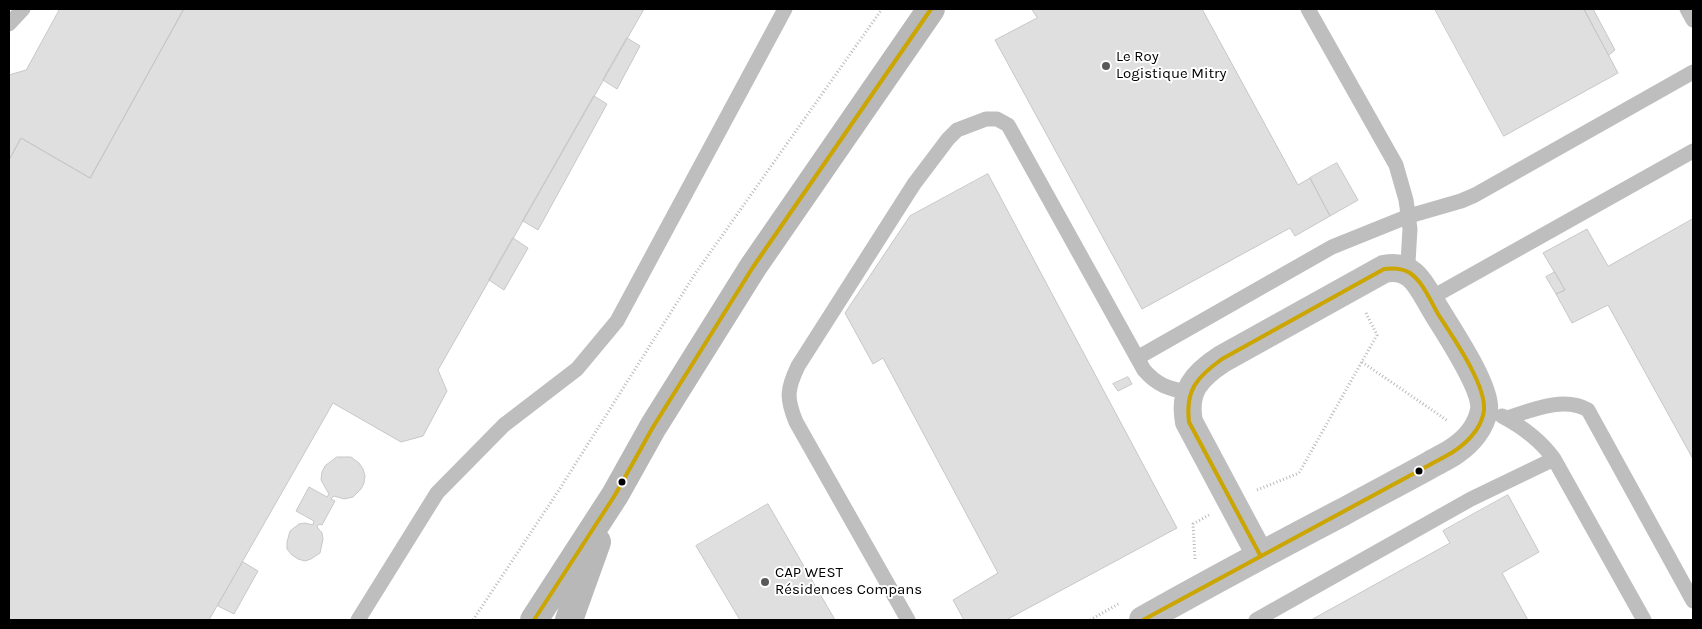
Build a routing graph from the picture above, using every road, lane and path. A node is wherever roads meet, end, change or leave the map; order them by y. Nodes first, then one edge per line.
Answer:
1 (22, 9) edge
2 (786, 9) edge
3 (882, 9) edge
4 (931, 9) edge
5 (1308, 9) edge
6 (1687, 9) edge
7 (1693, 20) edge
8 (9, 24) edge
9 (1693, 72) edge
10 (1693, 151) edge
11 (1409, 216) junction
12 (1406, 269) junction
13 (1353, 285) junction
14 (1428, 298) junction
15 (1137, 358) junction
16 (1362, 362) junction
17 (1189, 393) junction
18 (1496, 414) junction
19 (1444, 457) junction
20 (1554, 459) junction
21 (614, 495) junction
22 (1232, 501) junction
23 (1260, 555) junction
24 (1196, 562) dead end
25 (1693, 601) edge
26 (1122, 602) dead end
27 (358, 620) edge
28 (473, 620) edge
29 (534, 620) edge
30 (569, 620) edge
31 (908, 620) edge
32 (1090, 620) edge
33 (1144, 620) edge
34 (1256, 620) edge
35 (1644, 620) edge

1 - 8 lane
2 - 27 lane
3 - 28 path
4 - 21 main road
5 - 11 lane
6 - 7 lane
9 - 11 lane
10 - 14 lane
11 - 12 lane
11 - 15 lane
12 - 13 street
12 - 14 street
13 - 16 path
13 - 17 street
14 - 18 street
15 - 17 lane
15 - 31 lane
16 - 19 path
16 - 22 path
17 - 22 street
18 - 19 street
18 - 20 lane
18 - 25 lane
19 - 23 street
20 - 34 lane
20 - 35 lane
21 - 29 main road
21 - 30 main road
22 - 23 street
22 - 24 path
23 - 33 street
26 - 32 path

